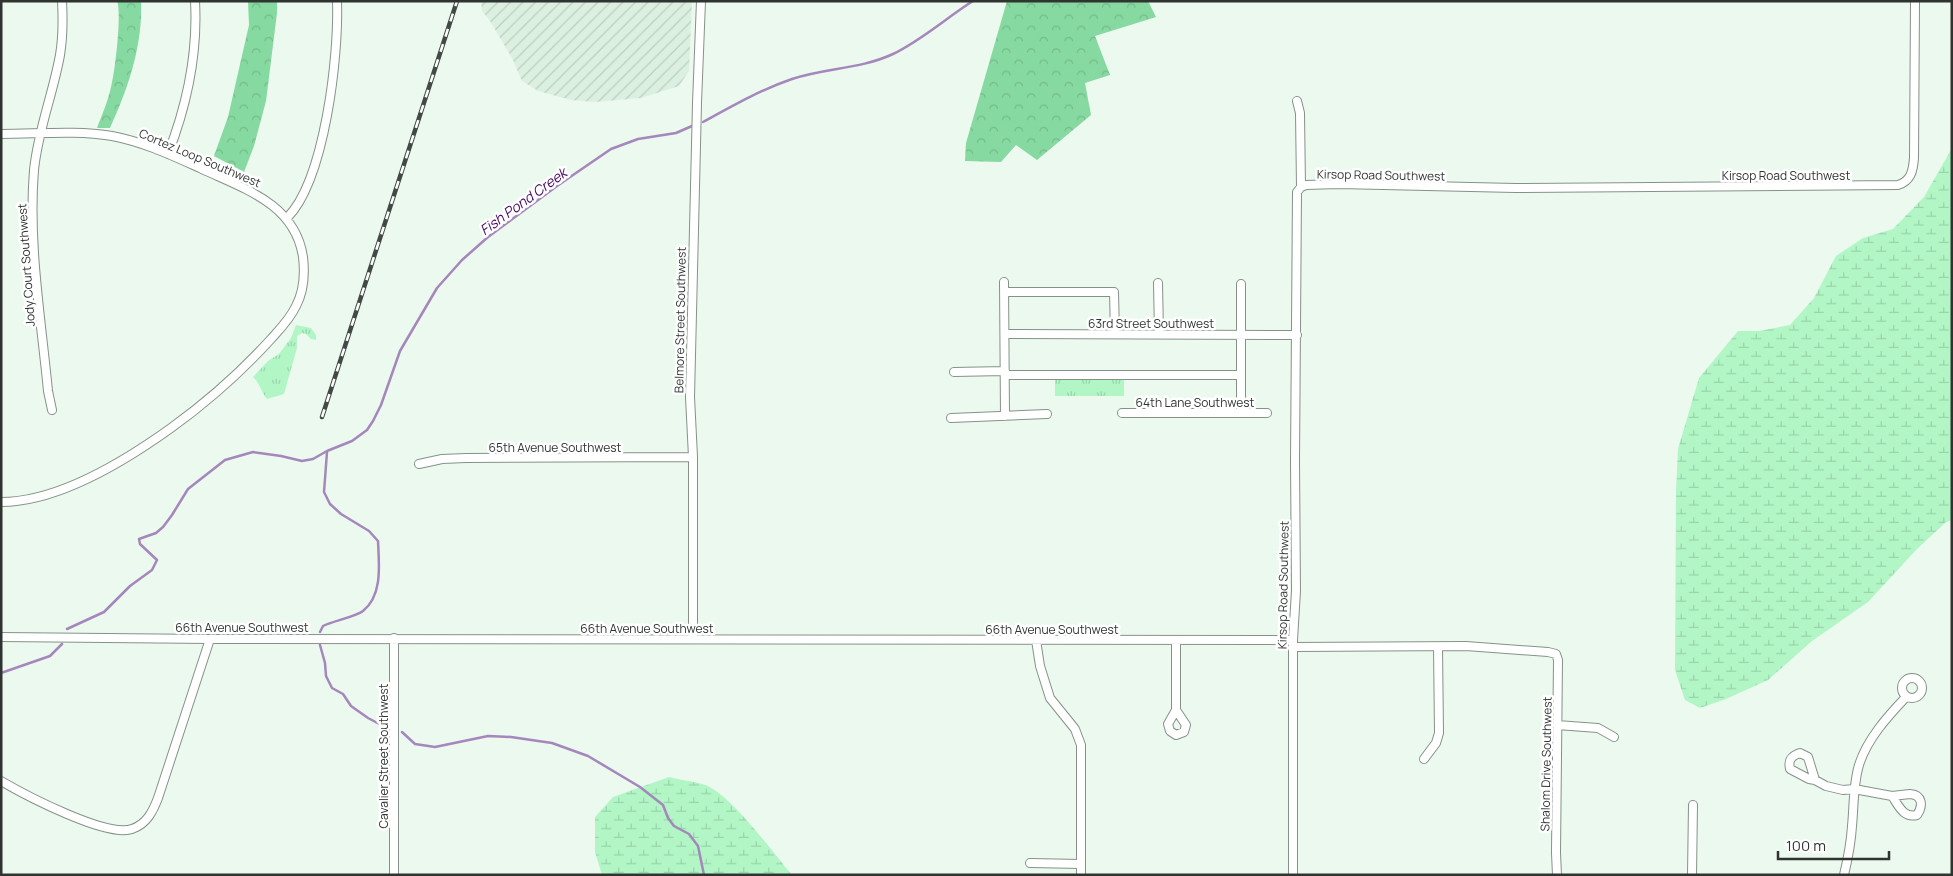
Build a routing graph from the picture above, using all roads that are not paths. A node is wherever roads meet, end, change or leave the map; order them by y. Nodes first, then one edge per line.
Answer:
1 (62, 1) edge
2 (195, 1) edge
3 (337, 1) edge
4 (702, 1) edge
5 (1915, 1) edge
6 (1297, 101) dead end
7 (1, 134) edge
8 (40, 134) junction
9 (168, 154) junction
10 (1301, 187) junction
11 (287, 218) junction
12 (1004, 282) dead end
13 (1158, 283) dead end
14 (1241, 284) dead end
15 (1004, 292) junction
16 (1005, 334) junction
17 (1115, 334) junction
18 (1158, 334) junction
19 (1241, 335) junction
20 (1297, 335) junction
21 (954, 372) dead end
22 (1005, 373) junction
23 (1241, 375) junction
24 (52, 410) dead end
25 (1122, 413) dead end
26 (1241, 413) junction
27 (1267, 413) dead end
28 (1047, 414) dead end
29 (1005, 416) junction
30 (951, 418) dead end
31 (693, 457) junction
32 (419, 464) dead end
33 (1, 502) edge
34 (1, 637) edge
35 (394, 638) junction
36 (210, 639) junction
37 (692, 639) junction
38 (1036, 640) junction
39 (1176, 640) junction
40 (1293, 644) junction
41 (1438, 647) junction
42 (1556, 654) joint
43 (1906, 697) dead end
44 (1176, 710) dead end
45 (1557, 725) junction
46 (1614, 737) dead end
47 (1424, 759) dead end
48 (1815, 780) dead end
49 (1, 781) edge
50 (1854, 789) junction
51 (1892, 796) dead end
52 (1693, 805) dead end
53 (1030, 864) dead end
54 (1081, 864) junction
55 (394, 875) edge
56 (1081, 875) edge
57 (1293, 875) edge
58 (1557, 875) edge
59 (1692, 875) edge
60 (1844, 875) edge

1 - 8 street, Jody Court Southwest
2 - 9 street
3 - 11 street
4 - 31 street, Belmore Street Southwest
5 - 10 street, Kirsop Road Southwest
6 - 10 street
7 - 8 street, Cortez Loop Southwest
8 - 9 street, Cortez Loop Southwest
8 - 24 street, Jody Court Southwest
9 - 11 street, Cortez Loop Southwest
10 - 20 street, Kirsop Road Southwest
11 - 33 street, Cortez Loop Southwest
12 - 15 street
13 - 18 street
14 - 19 street
15 - 16 street
15 - 17 street
16 - 17 street, 63rd Street Southwest
16 - 22 street
17 - 18 street, 63rd Street Southwest
18 - 19 street, 63rd Street Southwest
19 - 20 street, 63rd Street Southwest
19 - 23 street
20 - 40 street, Kirsop Road Southwest
21 - 22 street
22 - 23 street
22 - 29 street
23 - 26 street
25 - 26 street, 64th Lane Southwest
26 - 27 street, 64th Lane Southwest
28 - 29 street
29 - 30 street
31 - 32 street, 65th Avenue Southwest
31 - 37 street, Belmore Street Southwest
34 - 36 street, 66th Avenue Southwest
35 - 36 street, 66th Avenue Southwest
35 - 37 street, 66th Avenue Southwest
35 - 55 street, Cavalier Street Southwest
36 - 49 street
37 - 38 street, 66th Avenue Southwest
38 - 39 street, 66th Avenue Southwest
38 - 54 street
39 - 40 street, 66th Avenue Southwest
39 - 44 street
40 - 41 street, 66th Avenue Southwest
40 - 57 street, Kirsop Road Southwest
41 - 42 street, 66th Avenue Southwest
41 - 47 street
42 - 45 street, Shalom Drive Southwest
43 - 50 street
45 - 46 street
45 - 58 street, Shalom Drive Southwest
48 - 50 street
50 - 51 street
50 - 60 street
52 - 59 street
53 - 54 street
54 - 56 street

